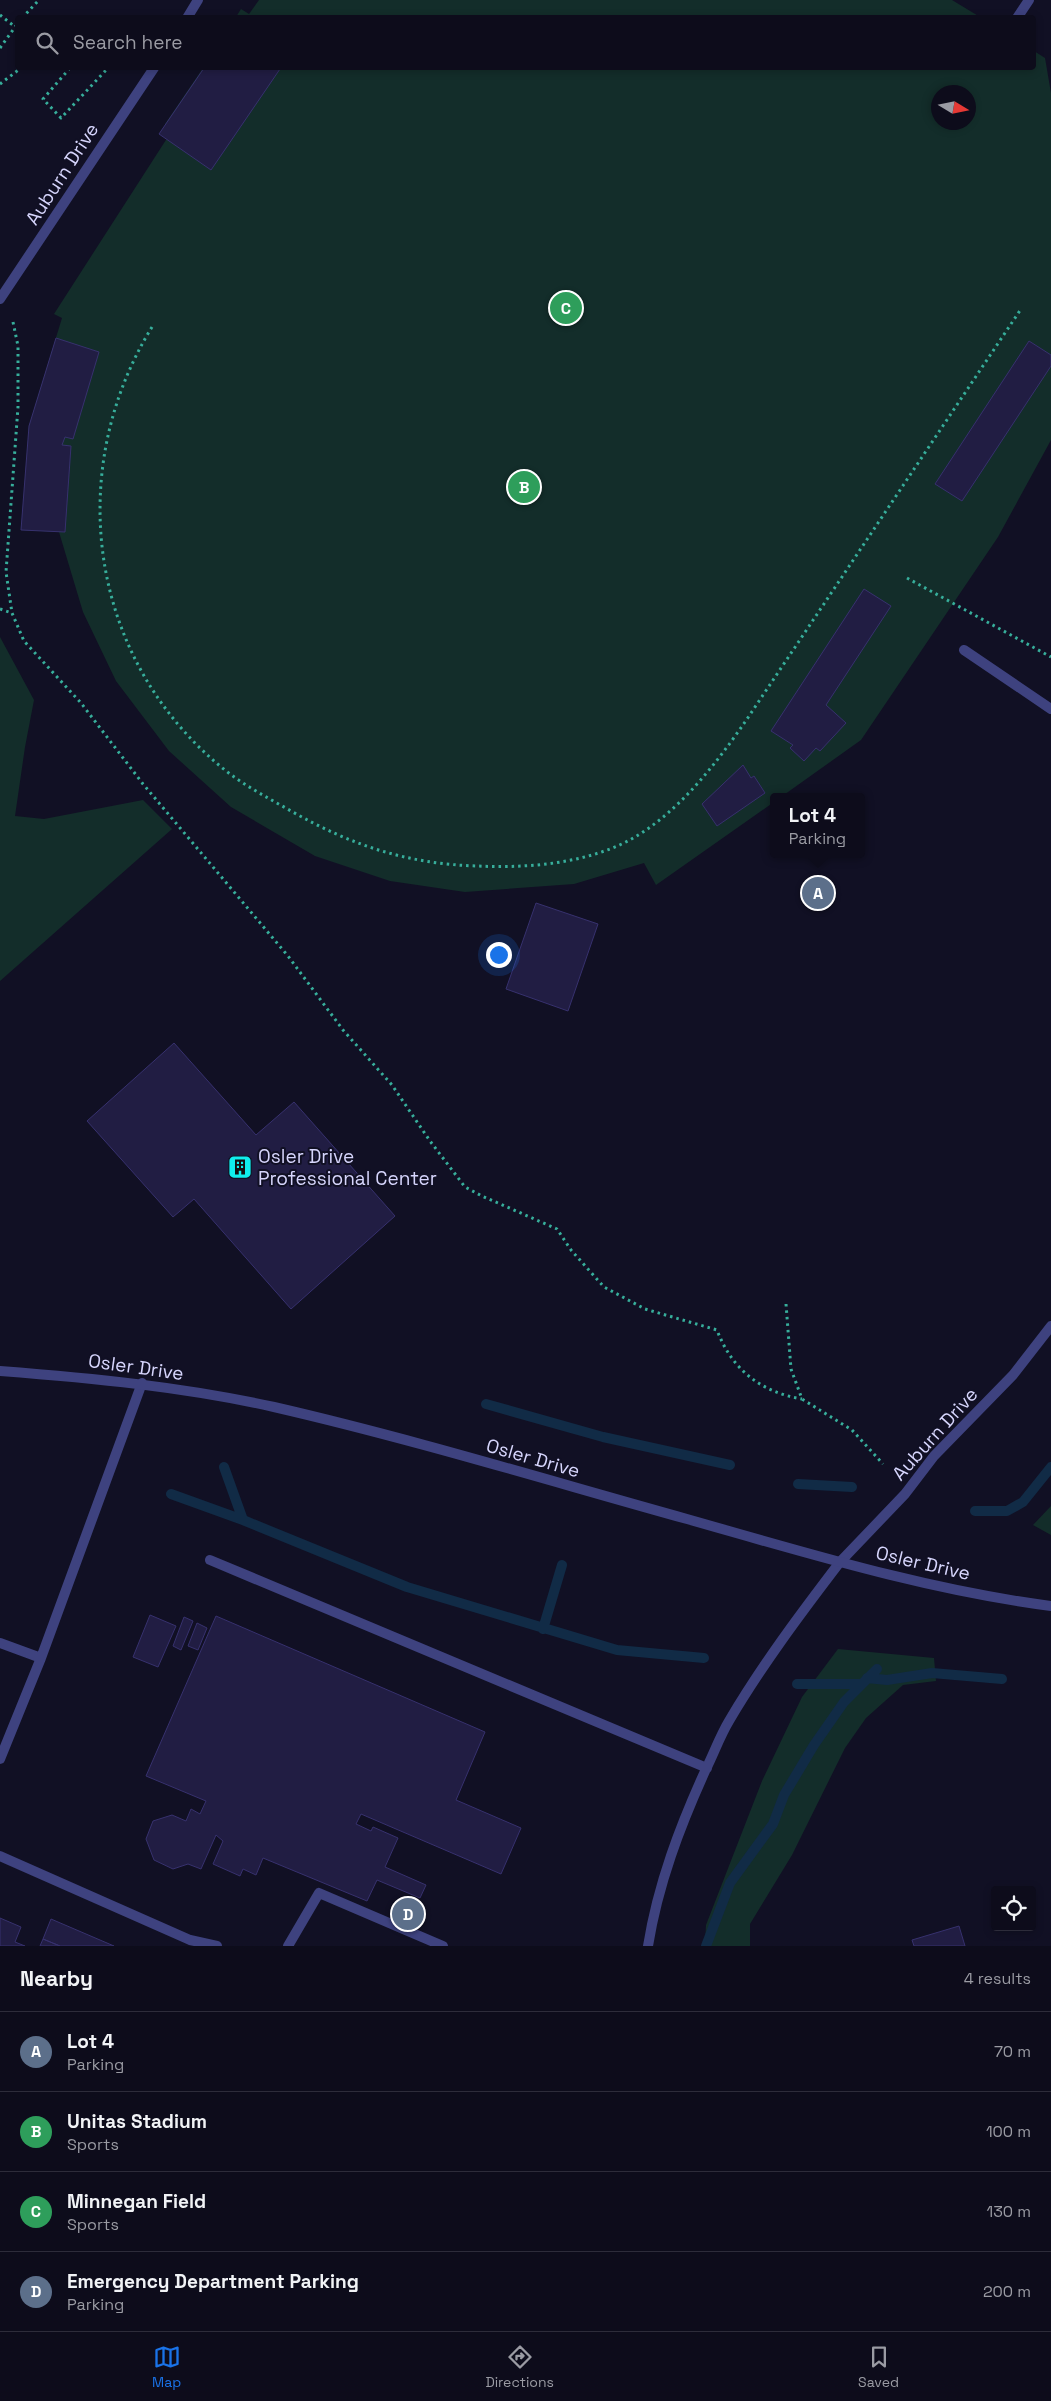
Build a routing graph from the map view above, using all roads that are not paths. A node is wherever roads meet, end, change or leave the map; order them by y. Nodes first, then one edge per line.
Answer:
1 (198, 0) edge
2 (1029, 0) edge
3 (188, 15) edge
4 (1020, 15) edge
5 (153, 70) edge
6 (0, 299) edge
7 (964, 650) dead end
8 (1051, 709) edge
9 (1051, 1326) edge
10 (0, 1371) edge
11 (142, 1383) junction
12 (210, 1560) dead end
13 (840, 1562) junction
14 (1051, 1606) edge
15 (0, 1643) edge
16 (41, 1658) junction
17 (0, 1758) edge
18 (707, 1768) junction
19 (0, 1856) edge
20 (217, 1946) edge
21 (288, 1946) edge
22 (443, 1946) edge
23 (648, 1946) edge

1 - 3 street
2 - 4 street
5 - 6 street, Auburn Drive
7 - 8 street
9 - 13 street, Auburn Drive
10 - 11 street, Osler Drive
11 - 13 street, Osler Drive
11 - 16 street
12 - 18 street
13 - 14 street, Osler Drive
13 - 18 street, Auburn Drive
15 - 16 street
16 - 17 street
18 - 23 street, Auburn Drive
19 - 20 street
21 - 22 street

